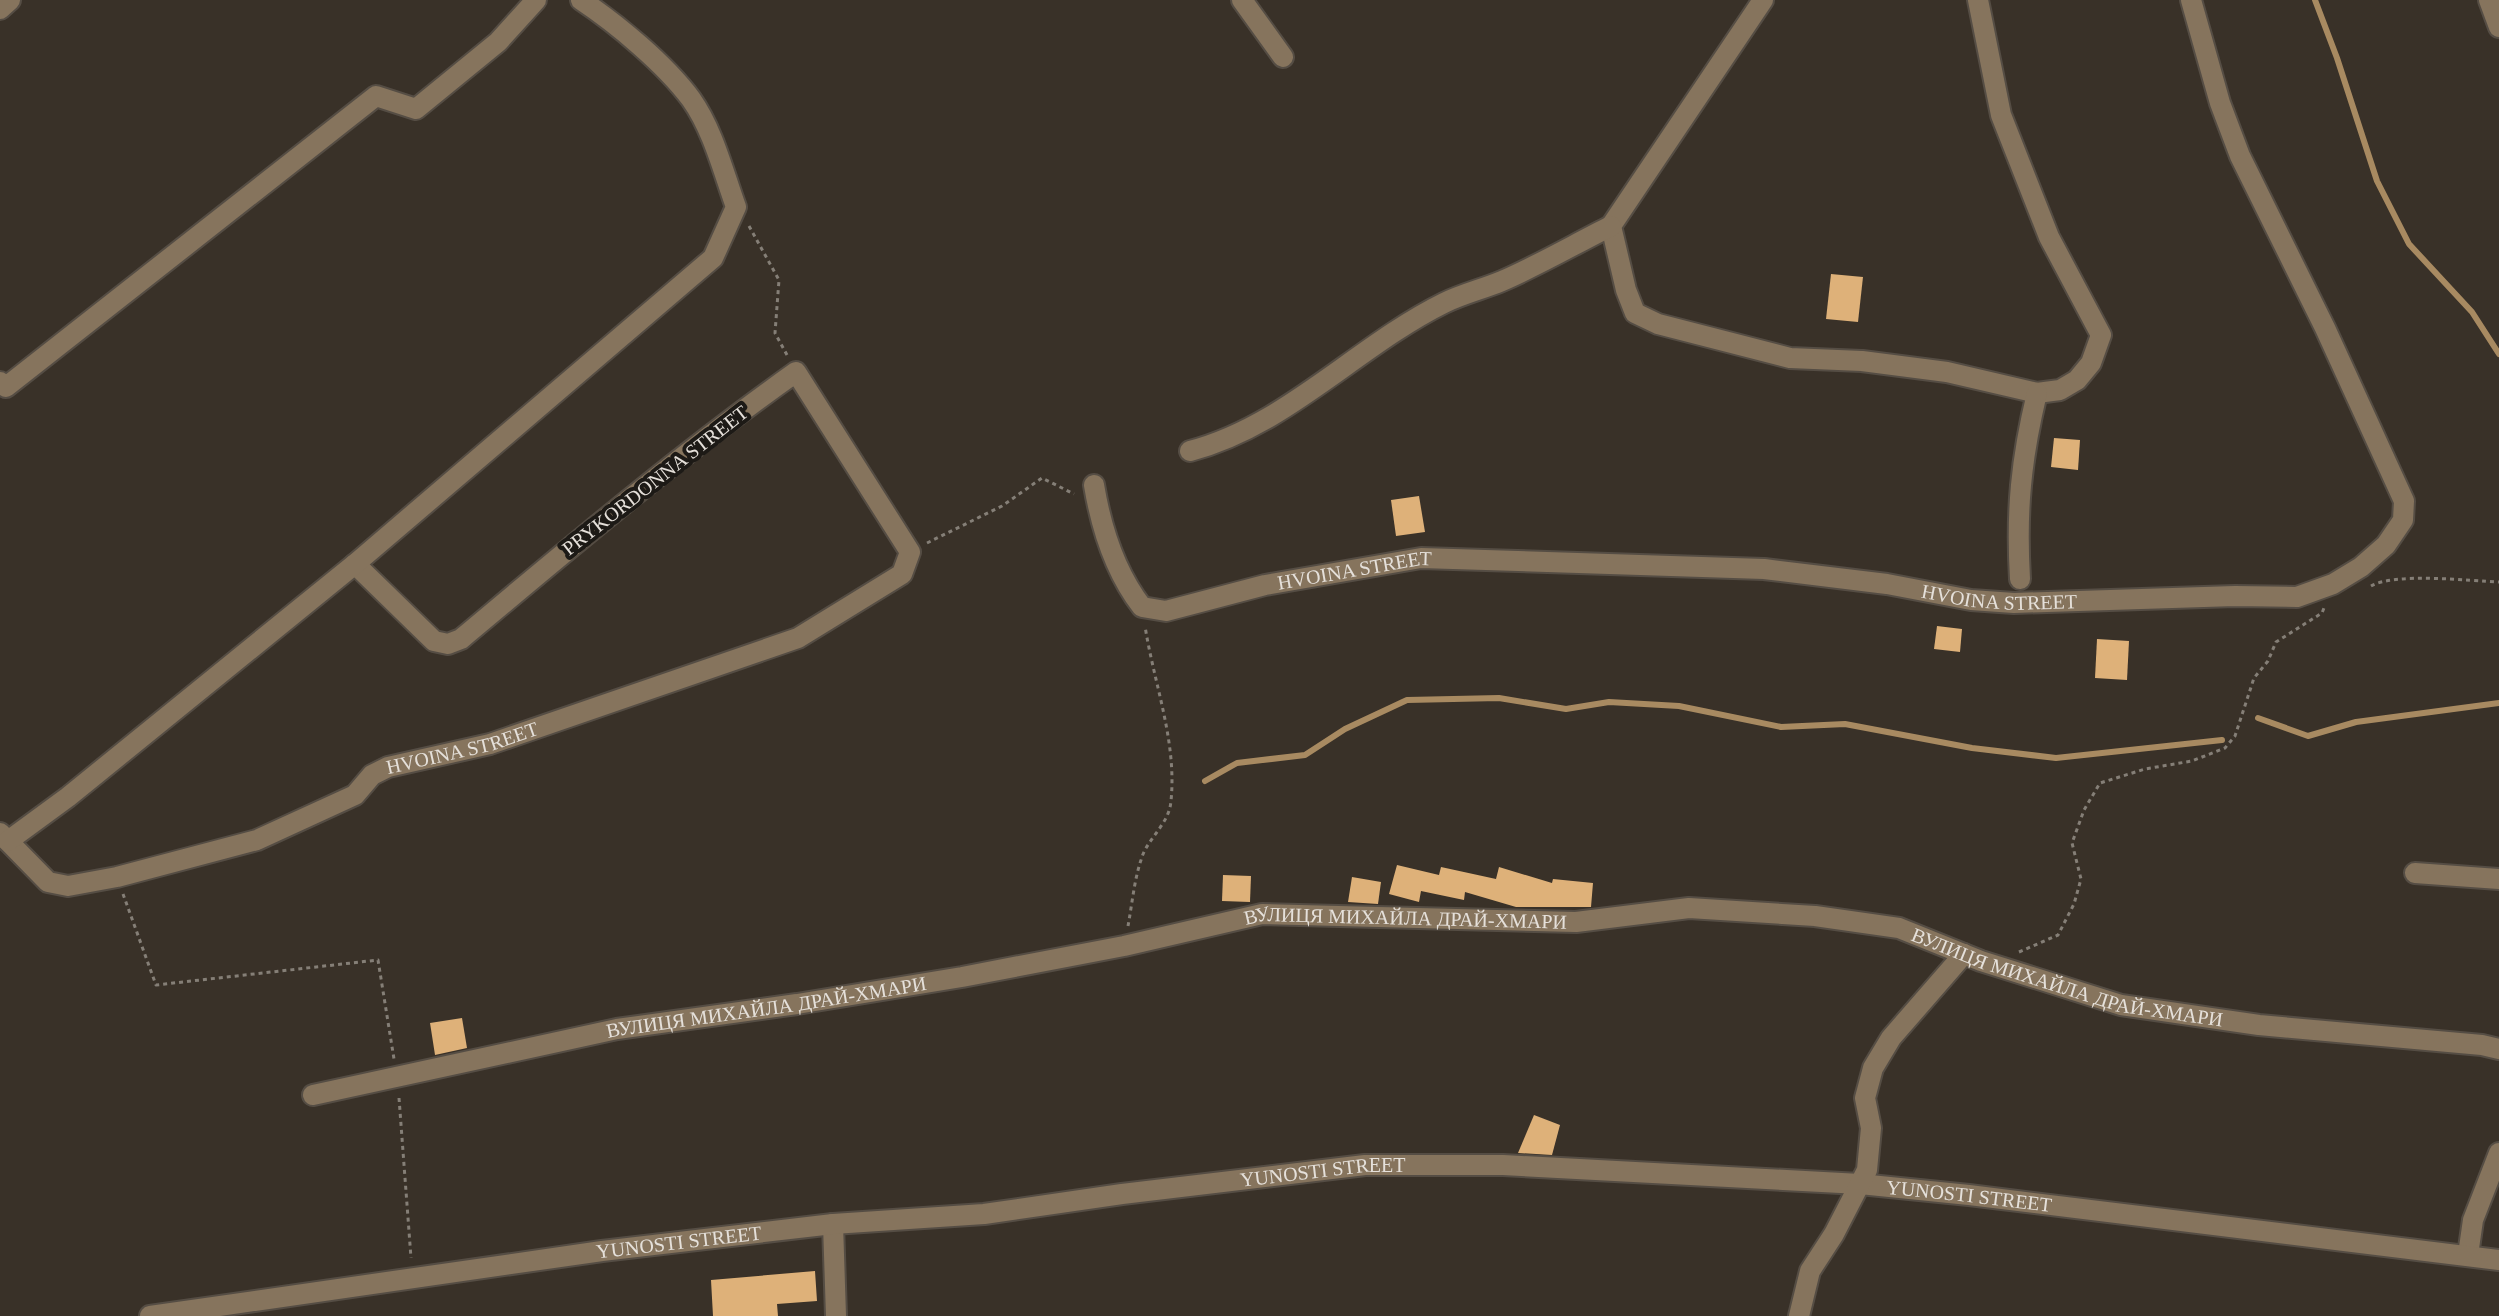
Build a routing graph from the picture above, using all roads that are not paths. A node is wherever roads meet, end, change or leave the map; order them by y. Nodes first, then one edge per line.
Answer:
1 (10, 0) edge
2 (536, 0) edge
3 (581, 0) edge
4 (1242, 0) edge
5 (1763, 0) edge
6 (1978, 0) edge
7 (2191, 0) edge
8 (2489, 0) edge
9 (0, 9) edge
10 (2499, 27) edge
11 (1283, 57) dead end
12 (1611, 226) junction
13 (0, 382) edge
14 (2037, 393) junction
15 (1190, 451) dead end
16 (1094, 485) dead end
17 (910, 552) joint
18 (355, 564) junction
19 (2020, 579) dead end
20 (4, 837) edge
21 (2415, 873) dead end
22 (2499, 879) edge
23 (1964, 954) junction
24 (2499, 1049) edge
25 (313, 1095) dead end
26 (2499, 1153) edge
27 (1860, 1184) junction
28 (833, 1224) junction
29 (2468, 1255) junction
30 (2499, 1260) edge
31 (150, 1316) edge
32 (836, 1316) edge
33 (1799, 1316) edge

1 - 9 street
2 - 13 street
3 - 18 street
4 - 11 street
5 - 12 street
6 - 14 street
7 - 16 street, HVOINA STREET
8 - 10 street
12 - 14 street
12 - 15 street
14 - 19 street
17 - 18 street, PRYKORDONNA STREET
17 - 20 street, HVOINA STREET
18 - 20 street
21 - 22 street
23 - 24 street, ВУЛИЦЯ МИХАЙЛА ДРАЙ-ХМАРИ
23 - 25 street, ВУЛИЦЯ МИХАЙЛА ДРАЙ-ХМАРИ
23 - 27 street
26 - 29 street
27 - 28 street, YUNOSTI STREET
27 - 29 street, YUNOSTI STREET
27 - 33 street
28 - 31 street, YUNOSTI STREET
28 - 32 street
29 - 30 street, YUNOSTI STREET

